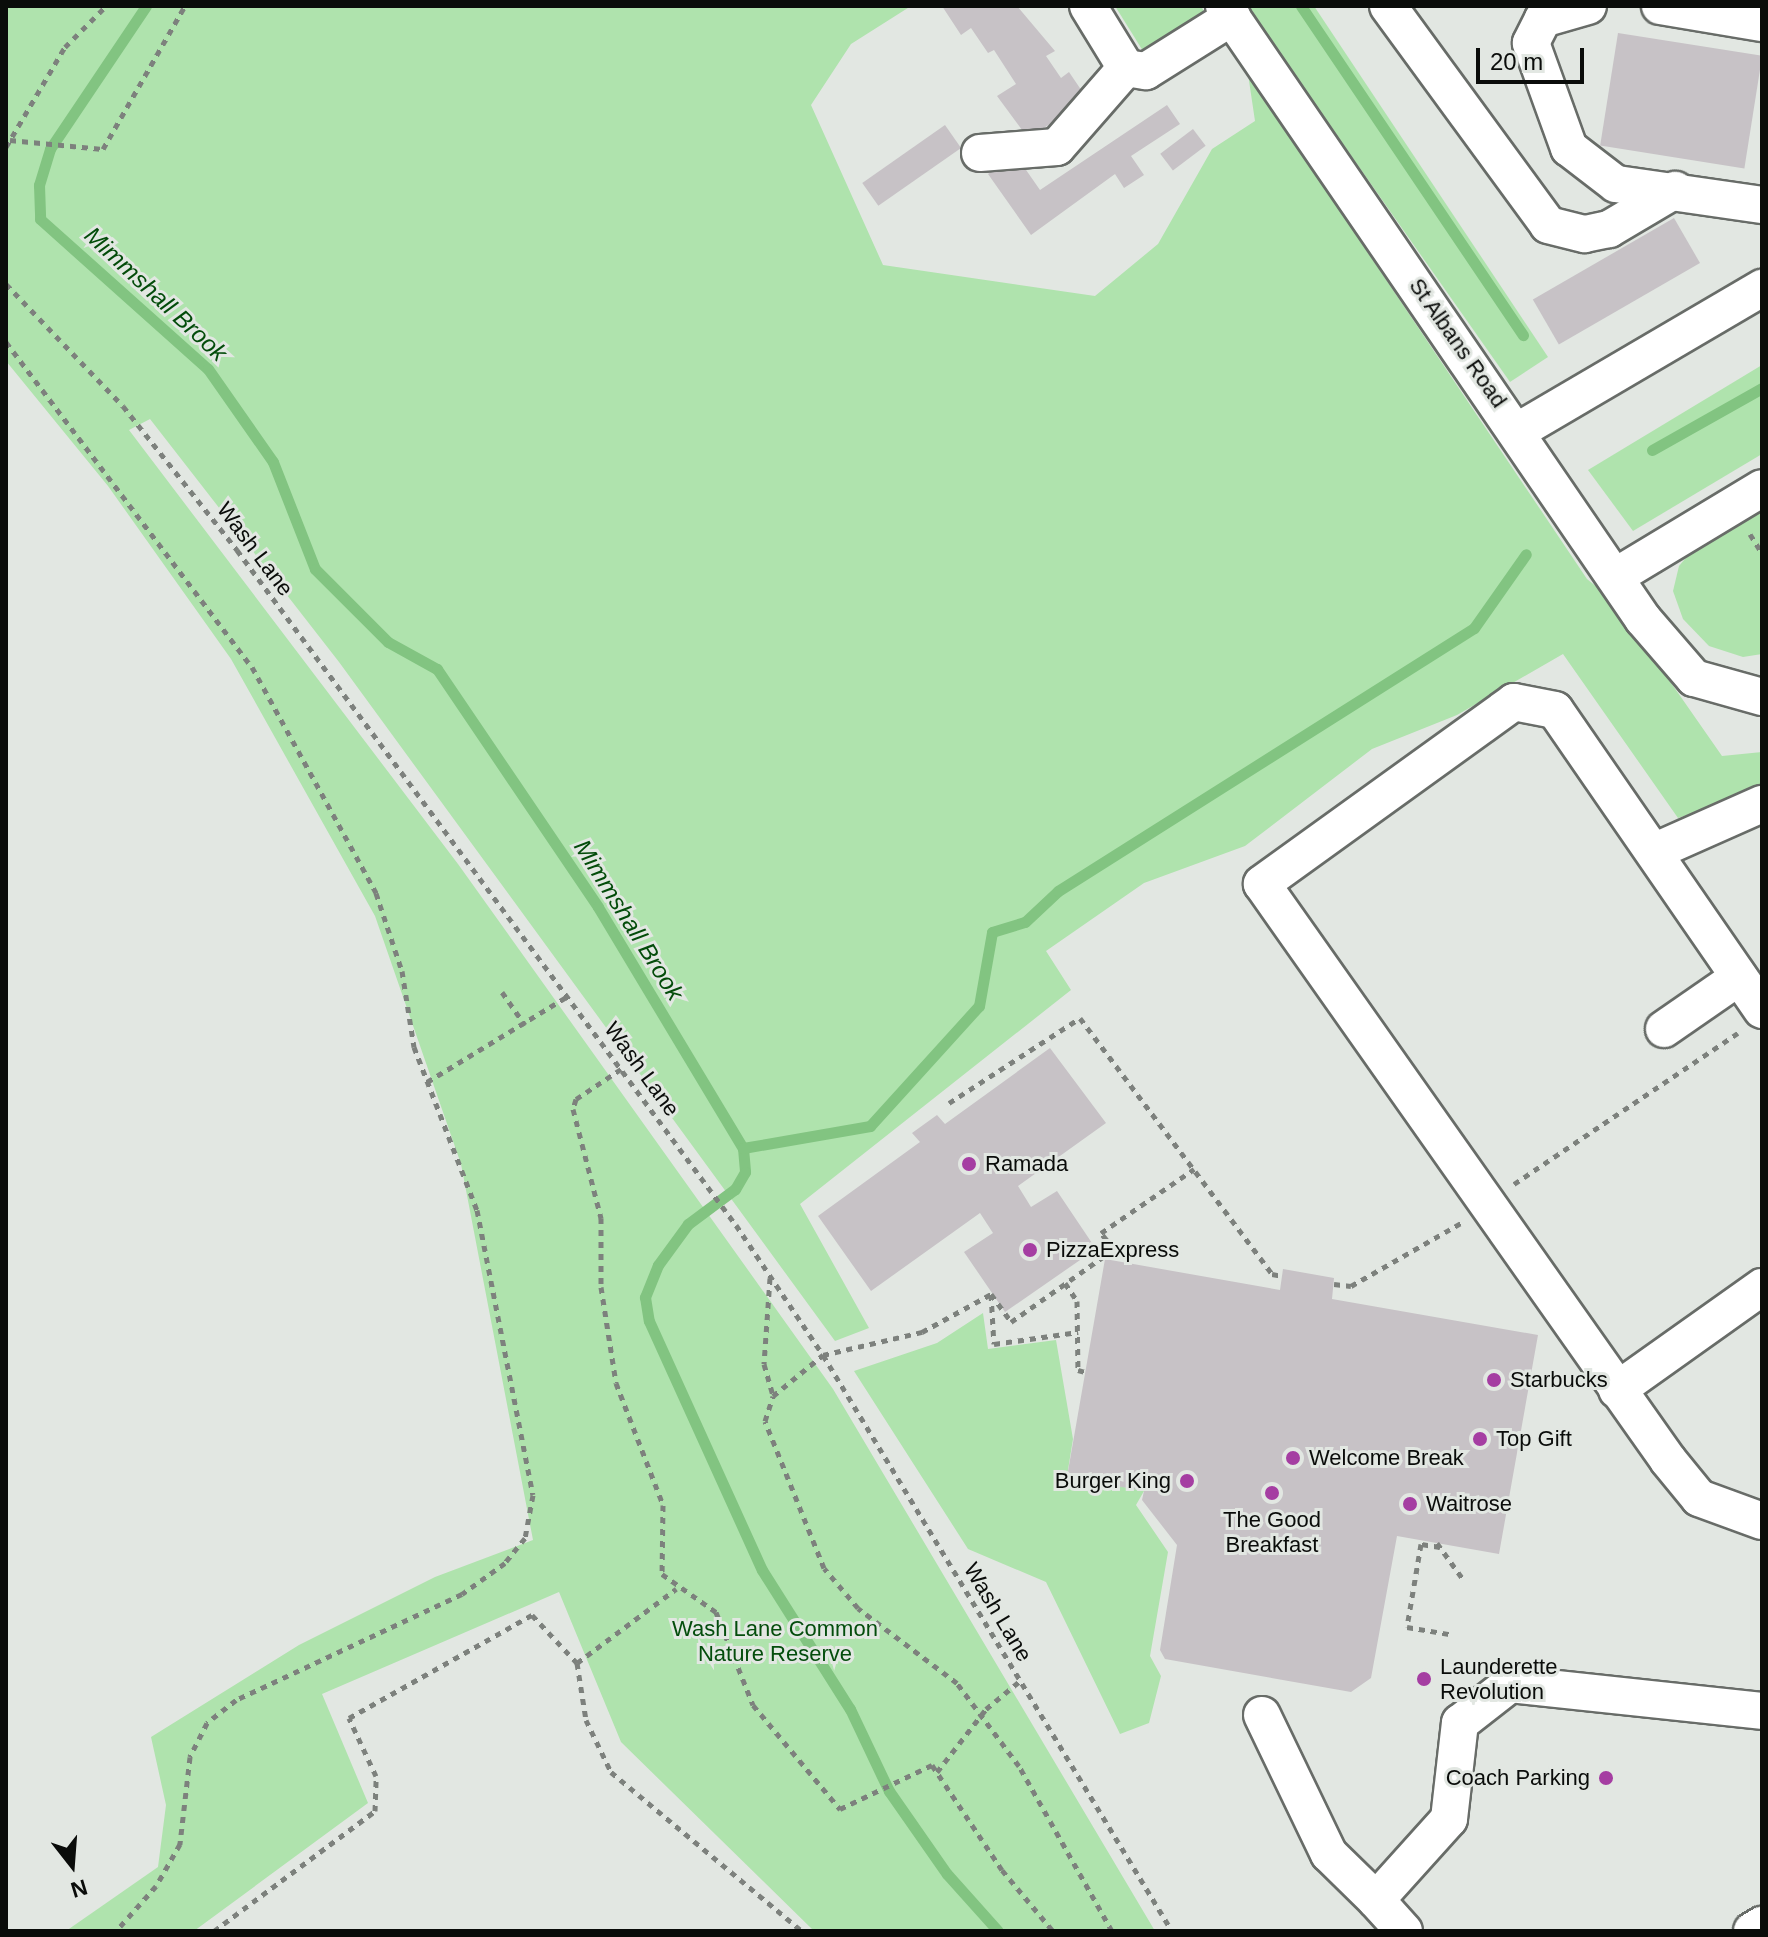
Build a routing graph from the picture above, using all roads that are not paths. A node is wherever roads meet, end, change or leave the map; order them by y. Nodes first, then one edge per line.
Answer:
1 (1088, 6) edge
2 (1388, 6) edge
3 (1588, 6) edge
4 (1660, 6) edge
5 (1228, 12) edge
6 (1530, 13) edge
7 (1762, 23) edge
8 (1126, 68) junction
9 (980, 153) dead end
10 (1675, 190) junction
11 (1762, 205) edge
12 (1762, 288) edge
13 (1518, 431) junction
14 (1762, 488) edge
15 (1618, 575) junction
16 (1762, 674) edge
17 (1694, 678) junction
18 (1762, 697) edge
19 (1762, 804) edge
20 (1658, 850) junction
21 (1739, 977) junction
22 (1756, 1018) edge
23 (1664, 1029) dead end
24 (1762, 1287) edge
25 (1617, 1390) junction
26 (1762, 1521) edge
27 (1762, 1711) edge
28 (1262, 1715) dead end
29 (1376, 1900) junction
30 (1762, 1925) edge
31 (1404, 1931) edge
32 (1752, 1931) edge

1 - 8 street
2 - 10 street
3 - 6 street
4 - 7 street
5 - 8 street
5 - 13 street, St Albans Road
6 - 10 street
8 - 9 street
10 - 11 street
12 - 13 street
13 - 15 street, St Albans Road
14 - 15 street
15 - 17 street, St Albans Road
16 - 17 street
17 - 18 street
19 - 20 street
20 - 21 street
20 - 25 street
21 - 22 street
21 - 23 street
24 - 25 street
25 - 26 street
27 - 29 street
28 - 29 street
29 - 31 street
30 - 32 street

